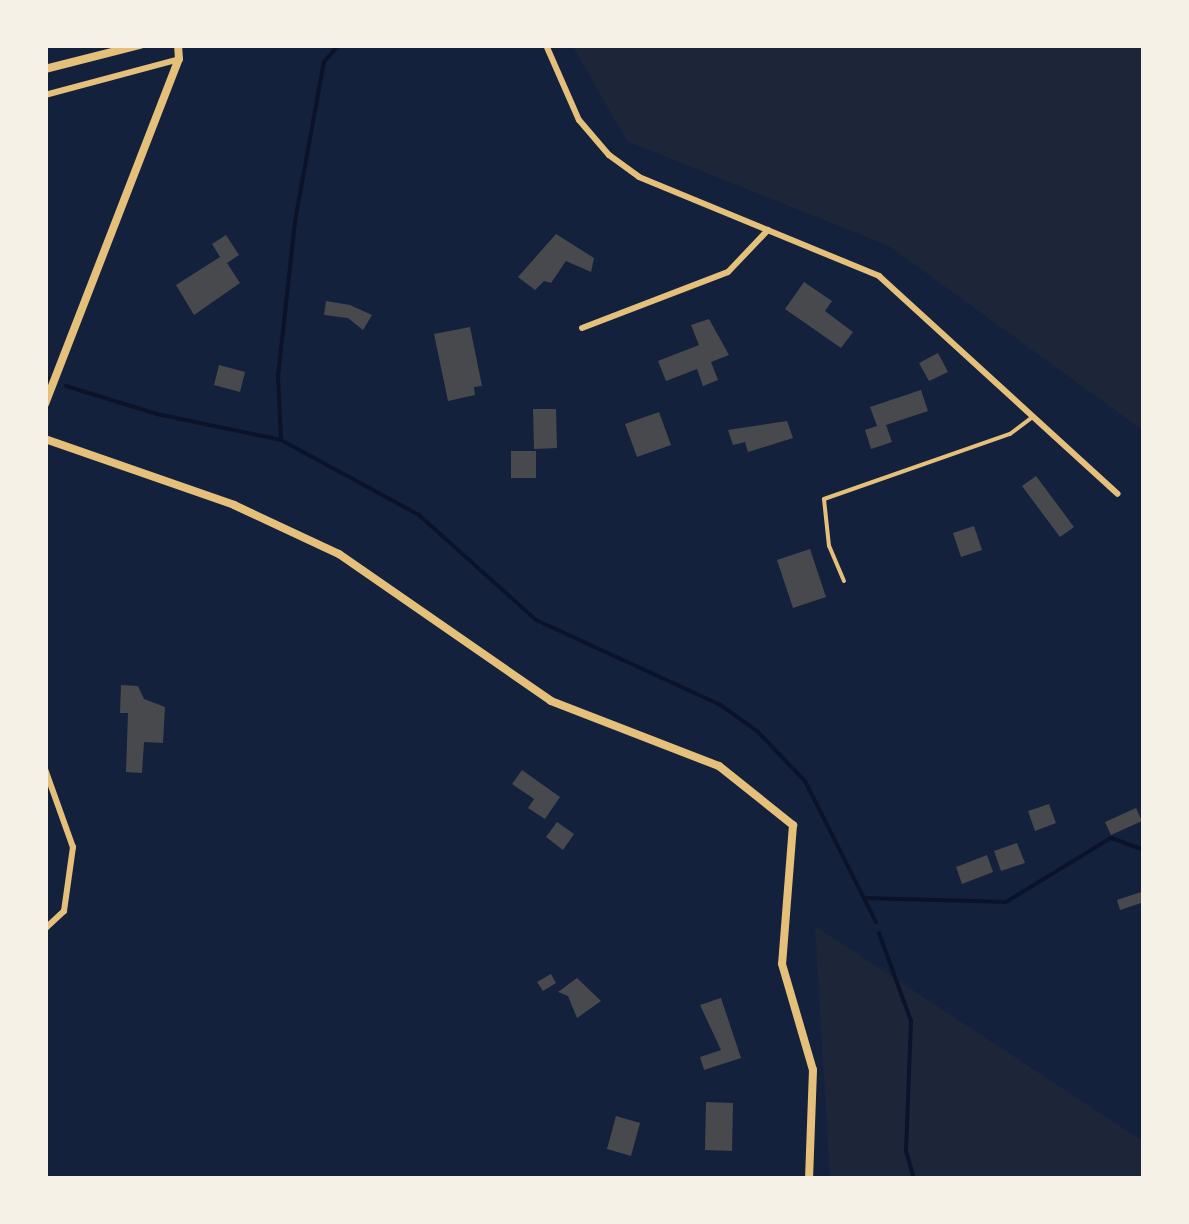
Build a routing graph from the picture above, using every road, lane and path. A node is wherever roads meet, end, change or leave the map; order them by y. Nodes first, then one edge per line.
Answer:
1 (140, 45) edge
2 (178, 45) edge
3 (546, 45) edge
4 (179, 59) junction
5 (45, 69) edge
6 (45, 95) edge
7 (768, 230) junction
8 (582, 328) dead end
9 (45, 404) edge
10 (1035, 415) junction
11 (45, 440) edge
12 (1118, 494) dead end
13 (844, 581) dead end
14 (45, 769) edge
15 (45, 930) edge
16 (810, 1179) edge

1 - 5 street
2 - 4 street
3 - 7 street
4 - 6 street
4 - 9 street
7 - 8 street
7 - 10 street
10 - 12 street
10 - 13 lane
11 - 16 street
14 - 15 street

